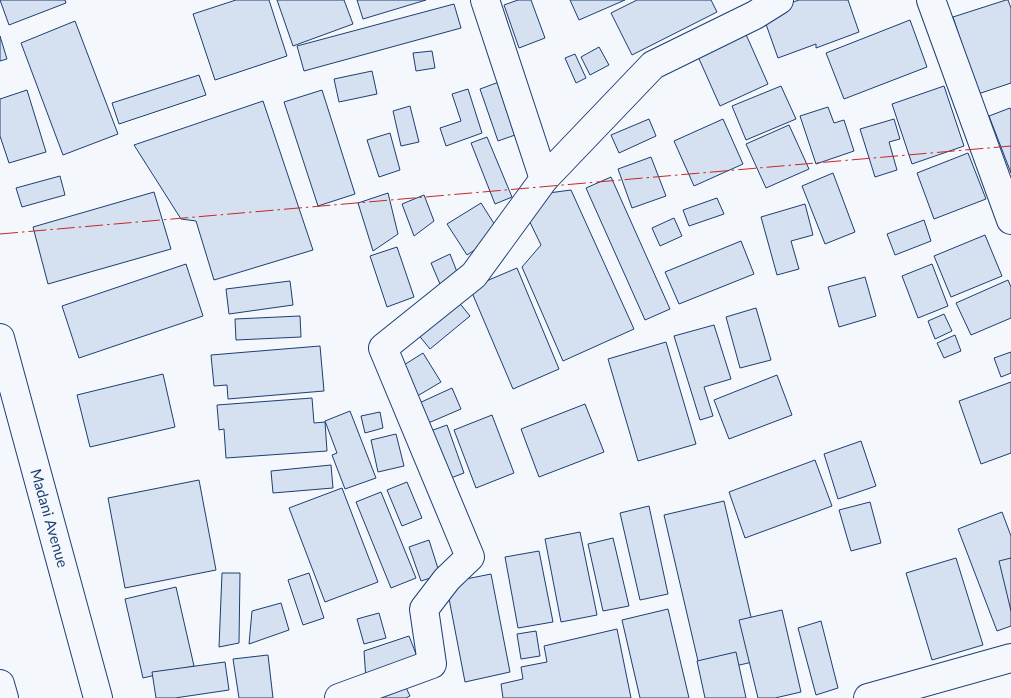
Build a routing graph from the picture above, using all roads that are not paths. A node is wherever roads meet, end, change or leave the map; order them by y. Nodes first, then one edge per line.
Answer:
1 (485, 0) edge
2 (779, 0) edge
3 (931, 0) edge
4 (751, 7) edge
5 (544, 179) junction
6 (1011, 220) edge
7 (0, 338) edge
8 (1011, 658) edge
9 (0, 684) edge
10 (4, 698) edge
11 (98, 698) edge
12 (339, 698) edge
13 (868, 698) edge

1 - 5 street
2 - 4 street
3 - 6 street
4 - 5 street
5 - 12 street
7 - 11 street, Madani Avenue
8 - 13 street
9 - 10 street

